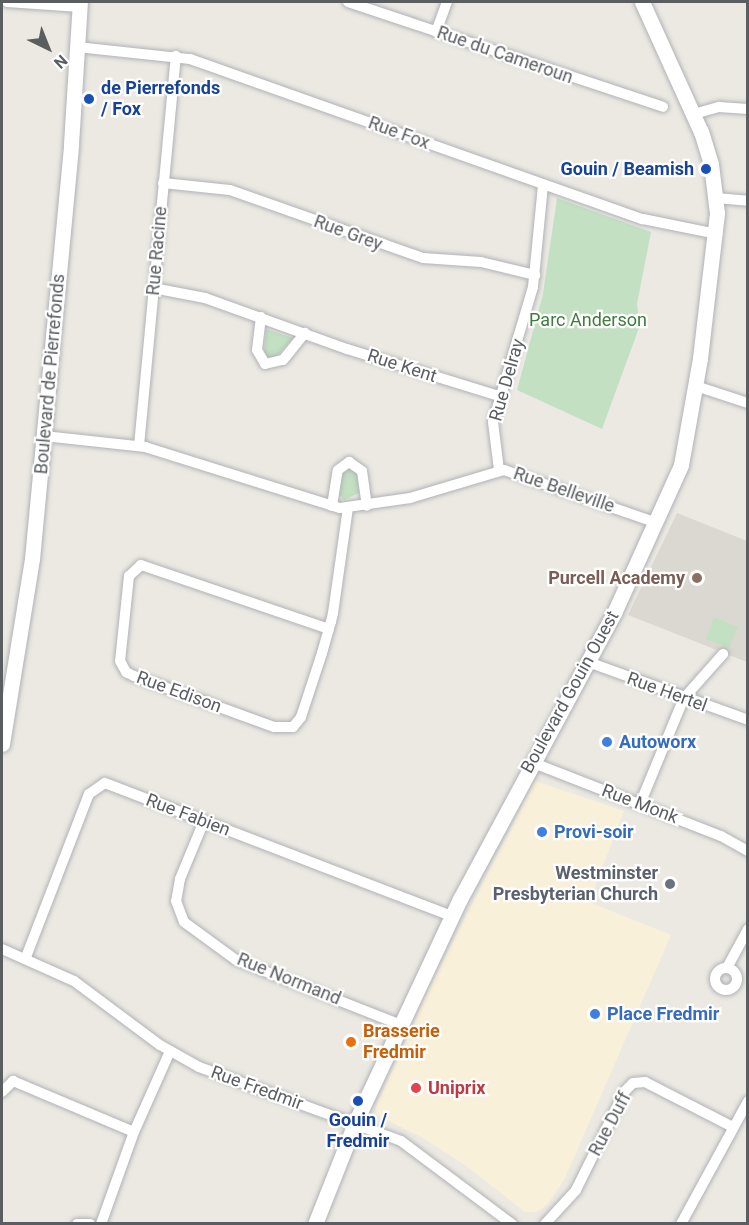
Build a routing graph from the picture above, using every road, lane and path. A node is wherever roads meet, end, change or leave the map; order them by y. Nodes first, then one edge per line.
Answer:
1 (7, 2) edge
2 (348, 2) edge
3 (447, 2) edge
4 (642, 2) edge
5 (80, 4) edge
6 (436, 32) junction
7 (78, 47) junction
8 (176, 56) junction
9 (663, 107) dead end
10 (747, 109) edge
11 (694, 114) junction
12 (163, 183) junction
13 (543, 185) junction
14 (716, 198) junction
15 (747, 201) edge
16 (717, 234) junction
17 (535, 275) junction
18 (153, 288) junction
19 (261, 317) junction
20 (305, 333) junction
21 (696, 386) junction
22 (499, 396) junction
23 (747, 403) edge
24 (44, 436) junction
25 (139, 446) junction
26 (499, 470) junction
27 (332, 506) junction
28 (367, 506) junction
29 (348, 508) junction
30 (657, 523) junction
31 (328, 629) junction
32 (723, 654) dead end
33 (588, 662) junction
34 (684, 698) junction
35 (747, 720) edge
36 (2, 744) edge
37 (531, 762) junction
38 (640, 804) junction
39 (204, 821) junction
40 (747, 851) edge
41 (452, 916) junction
42 (747, 929) edge
43 (2, 949) edge
44 (26, 957) junction
45 (728, 966) dead end
46 (400, 1025) junction
47 (170, 1052) junction
48 (2, 1092) edge
49 (747, 1101) edge
50 (355, 1123) junction
51 (731, 1126) junction
52 (134, 1132) junction
53 (77, 1224) edge
54 (90, 1224) edge
55 (101, 1224) edge
56 (315, 1224) edge
57 (512, 1224) edge
58 (545, 1224) edge
59 (681, 1224) edge

1 - 5 street
2 - 6 street, Rue du Cameroun
3 - 6 street
4 - 11 street, Boulevard Gouin Ouest
5 - 7 street, Boulevard de Pierrefonds
6 - 9 street, Rue du Cameroun
7 - 8 street, Rue Fox
7 - 24 street, Boulevard de Pierrefonds
8 - 12 street, Rue Racine
8 - 13 street, Rue Fox
10 - 11 street
11 - 14 street, Boulevard Gouin Ouest
12 - 17 street, Rue Grey
12 - 18 street, Rue Racine
13 - 16 street, Rue Fox
13 - 17 street, Rue Delray
14 - 15 street
14 - 16 street, Boulevard Gouin Ouest
16 - 21 street, Boulevard Gouin Ouest
17 - 22 street, Rue Delray
18 - 19 street, Rue Kent
18 - 25 street, Rue Racine
19 - 20 street, Rue Kent
19 - 20 street
20 - 22 street, Rue Kent
21 - 23 street
21 - 30 street, Boulevard Gouin Ouest
22 - 26 street, Rue Delray
24 - 25 street, Rue Belleville
24 - 36 street, Boulevard de Pierrefonds
25 - 27 street, Rue Belleville
26 - 28 street, Rue Belleville
26 - 30 street, Rue Belleville
27 - 28 street
27 - 29 street, Rue Belleville
28 - 29 street, Rue Belleville
29 - 31 street, Rue Edison
30 - 33 street, Boulevard Gouin Ouest
31 - 31 street, Rue Edison
32 - 34 street
33 - 34 street, Rue Hertel
33 - 37 street, Boulevard Gouin Ouest
34 - 35 street, Rue Hertel
34 - 38 street
37 - 38 street, Rue Monk
37 - 41 street, Boulevard Gouin Ouest
38 - 40 street, Rue Monk
39 - 41 street, Rue Fabien
39 - 44 street, Rue Fabien
39 - 46 street, Rue Normand
41 - 46 street, Boulevard Gouin Ouest
42 - 45 street
43 - 44 street, Rue Fredmir
44 - 47 street, Rue Fredmir
46 - 50 street, Boulevard Gouin Ouest
47 - 50 street, Rue Fredmir
47 - 52 street
48 - 52 street
49 - 51 street
50 - 56 street, Boulevard Gouin Ouest
50 - 57 street, Rue Fredmir
51 - 58 street, Rue Duff
51 - 59 street
52 - 55 street
53 - 54 street

